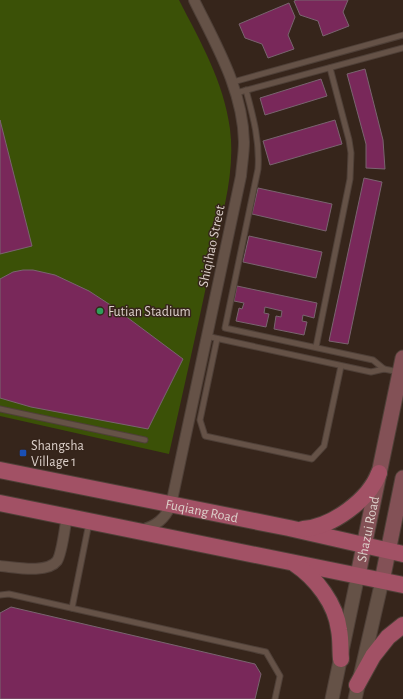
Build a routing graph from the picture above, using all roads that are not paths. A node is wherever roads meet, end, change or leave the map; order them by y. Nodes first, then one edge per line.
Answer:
1 (194, 0) edge
2 (403, 35) edge
3 (403, 48) edge
4 (330, 68) junction
5 (233, 82) junction
6 (241, 91) junction
7 (206, 336) junction
8 (217, 339) junction
9 (316, 347) junction
10 (402, 365) edge
11 (341, 366) junction
12 (384, 369) junction
13 (0, 410) edge
14 (145, 440) dead end
15 (0, 470) edge
16 (379, 473) junction
17 (403, 478) edge
18 (0, 503) edge
19 (171, 505) junction
20 (67, 516) junction
21 (89, 520) junction
22 (289, 528) junction
23 (138, 530) junction
24 (364, 545) junction
25 (396, 552) edge
26 (292, 562) junction
27 (0, 566) edge
28 (358, 575) junction
29 (382, 581) junction
30 (403, 585) edge
31 (0, 595) edge
32 (72, 608) junction
33 (403, 625) edge
34 (341, 659) junction
35 (356, 692) edge
36 (275, 699) edge
37 (332, 699) edge

1 - 5 street, Shiqihao Street
2 - 5 lane
3 - 4 lane
4 - 6 lane
4 - 9 lane
5 - 6 street, Shiqihao Street
6 - 7 street, Shiqihao Street
6 - 9 lane
7 - 8 lane
7 - 19 street, Shiqihao Street
8 - 11 lane
8 - 11 lane
9 - 12 lane
10 - 12 lane
10 - 16 main road, Shazui Road
11 - 12 lane
13 - 14 lane
15 - 19 main road, Fuqiang Road
16 - 22 main road
16 - 24 main road, Shazui Road
17 - 25 main road, Shazui Road
18 - 20 main road
19 - 22 main road, Fuqiang Road
19 - 23 street
20 - 21 main road
20 - 27 street
21 - 23 main road
21 - 32 lane
22 - 24 main road, Fuqiang Road
23 - 26 main road
24 - 25 main road, Fuqiang Road
24 - 28 main road, Shazui Road
25 - 29 main road, Shazui Road
26 - 28 main road
26 - 34 main road
28 - 29 main road
28 - 34 street, Shazui Road
29 - 30 main road
29 - 35 street, Shazui Road
31 - 32 lane
32 - 36 lane
33 - 35 main road
34 - 37 street, Shazui Road

